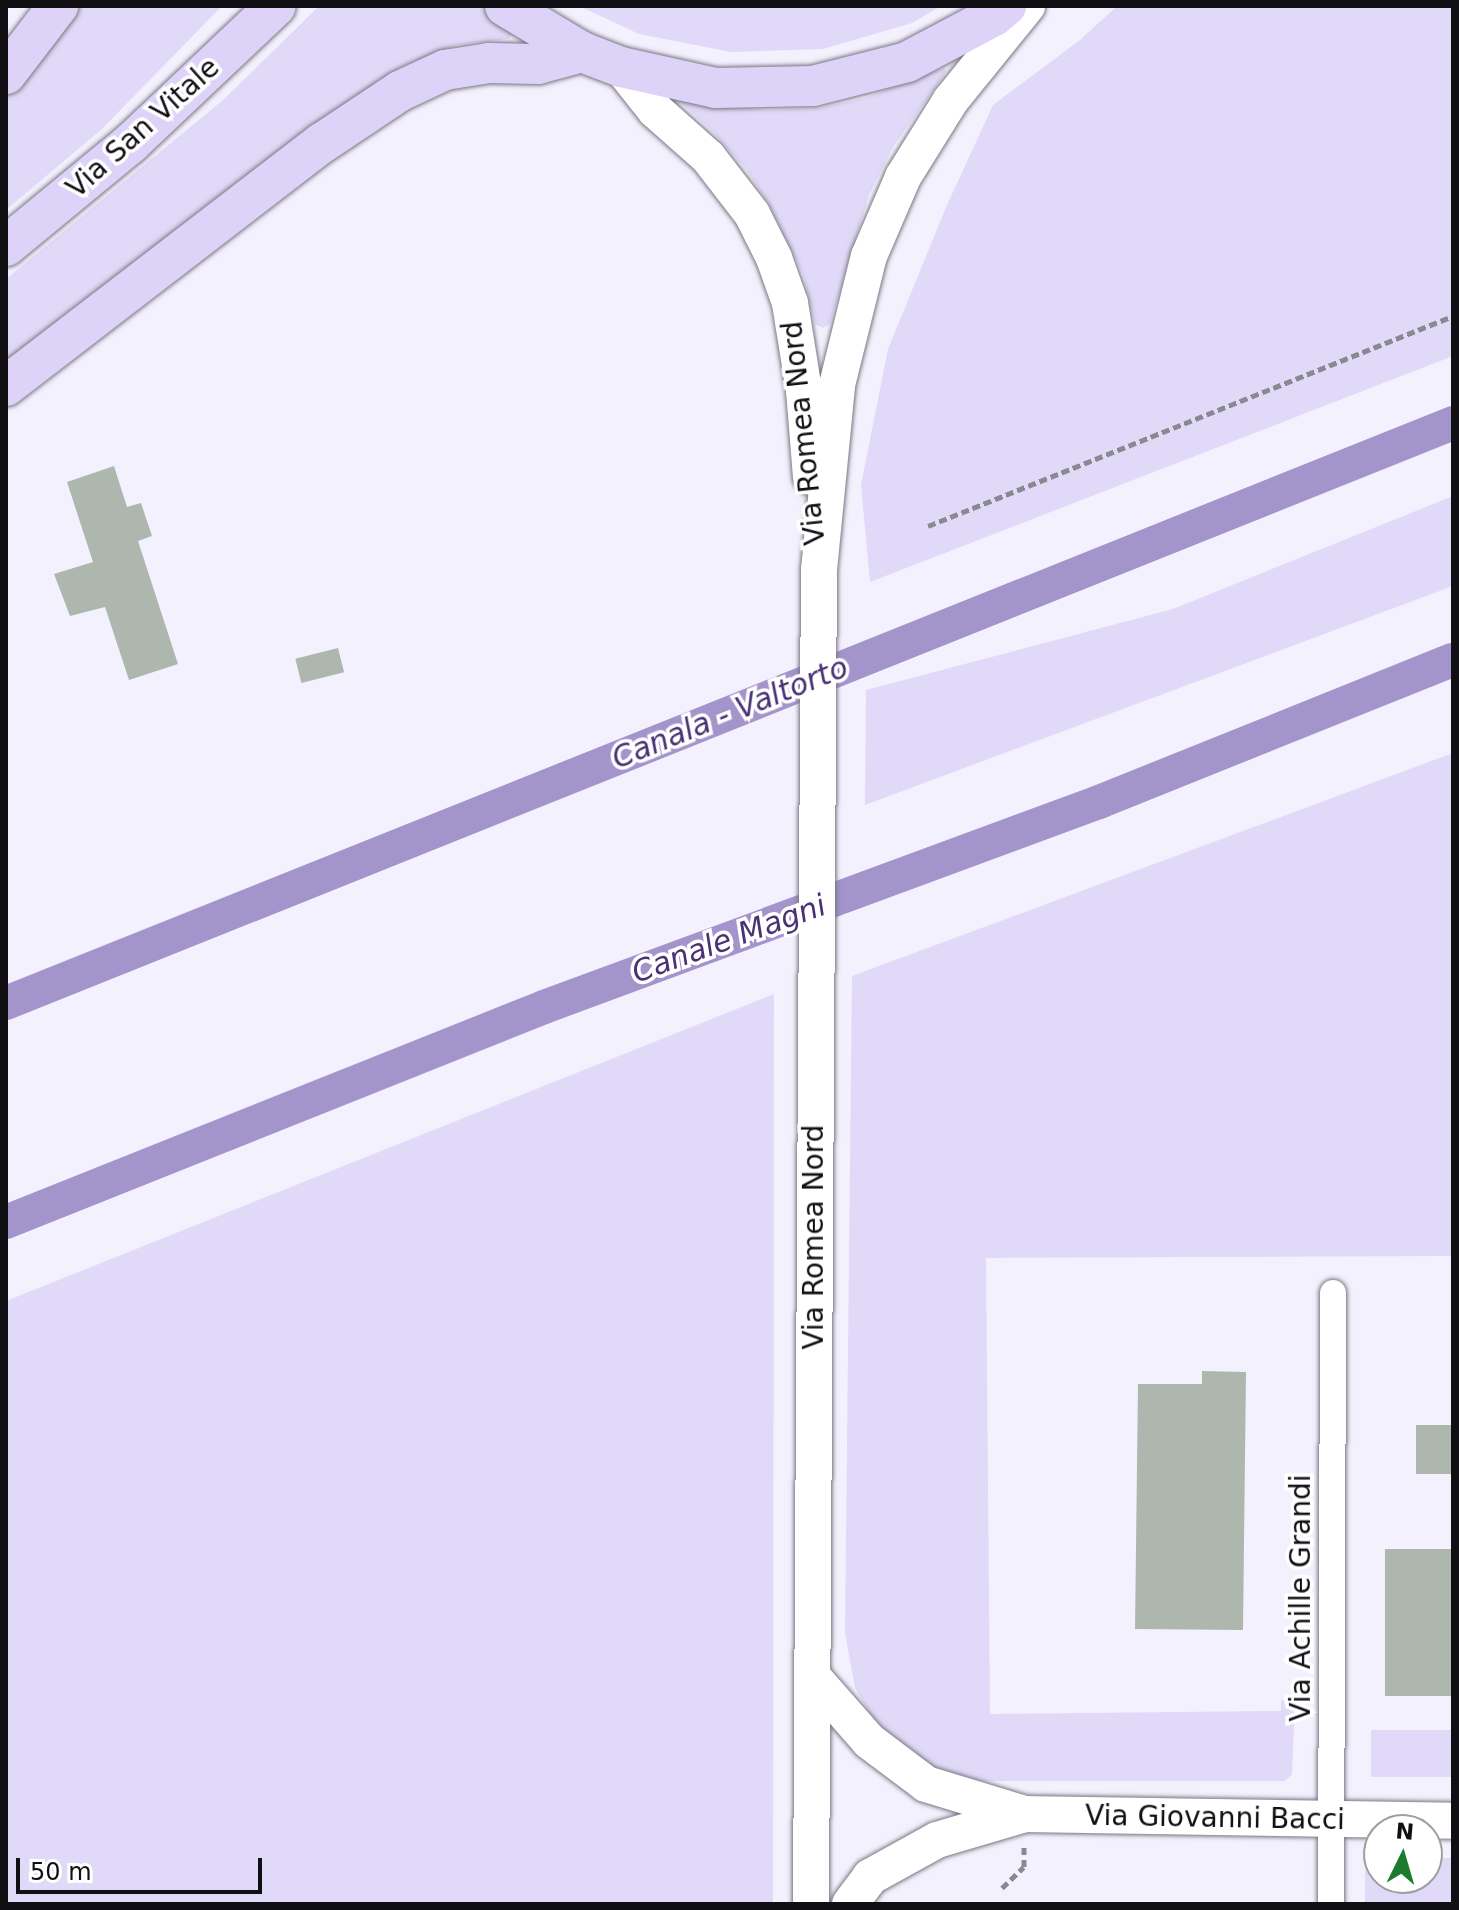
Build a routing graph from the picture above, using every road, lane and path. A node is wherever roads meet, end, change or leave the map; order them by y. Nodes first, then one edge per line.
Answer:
1 (58, 6) edge
2 (505, 6) edge
3 (1006, 6) edge
4 (1027, 6) edge
5 (266, 16) edge
6 (582, 52) junction
7 (621, 67) junction
8 (6, 74) edge
9 (6, 246) edge
10 (1453, 316) edge
11 (6, 386) edge
12 (928, 526) dead end
13 (819, 570) junction
14 (1333, 1293) dead end
15 (813, 1677) junction
16 (1025, 1814) junction
17 (1332, 1820) junction
18 (1453, 1821) edge
19 (811, 1904) edge
20 (850, 1904) edge
21 (1331, 1904) edge

1 - 8 main road
2 - 6 main road
3 - 7 main road
4 - 13 main road, Via Romea Nord
5 - 9 main road, Via San Vitale
6 - 7 main road
6 - 11 main road
7 - 13 main road, Via Romea Nord
10 - 12 path
13 - 15 main road, Via Romea Nord
14 - 17 street, Via Achille Grandi
15 - 16 main road, Via Giovanni Bacci
15 - 19 main road, Via Romea Nord
16 - 17 main road, Via Giovanni Bacci
16 - 20 main road, Via Giovanni Bacci
17 - 18 main road, Via Giovanni Bacci
17 - 21 street, Via Achille Grandi

